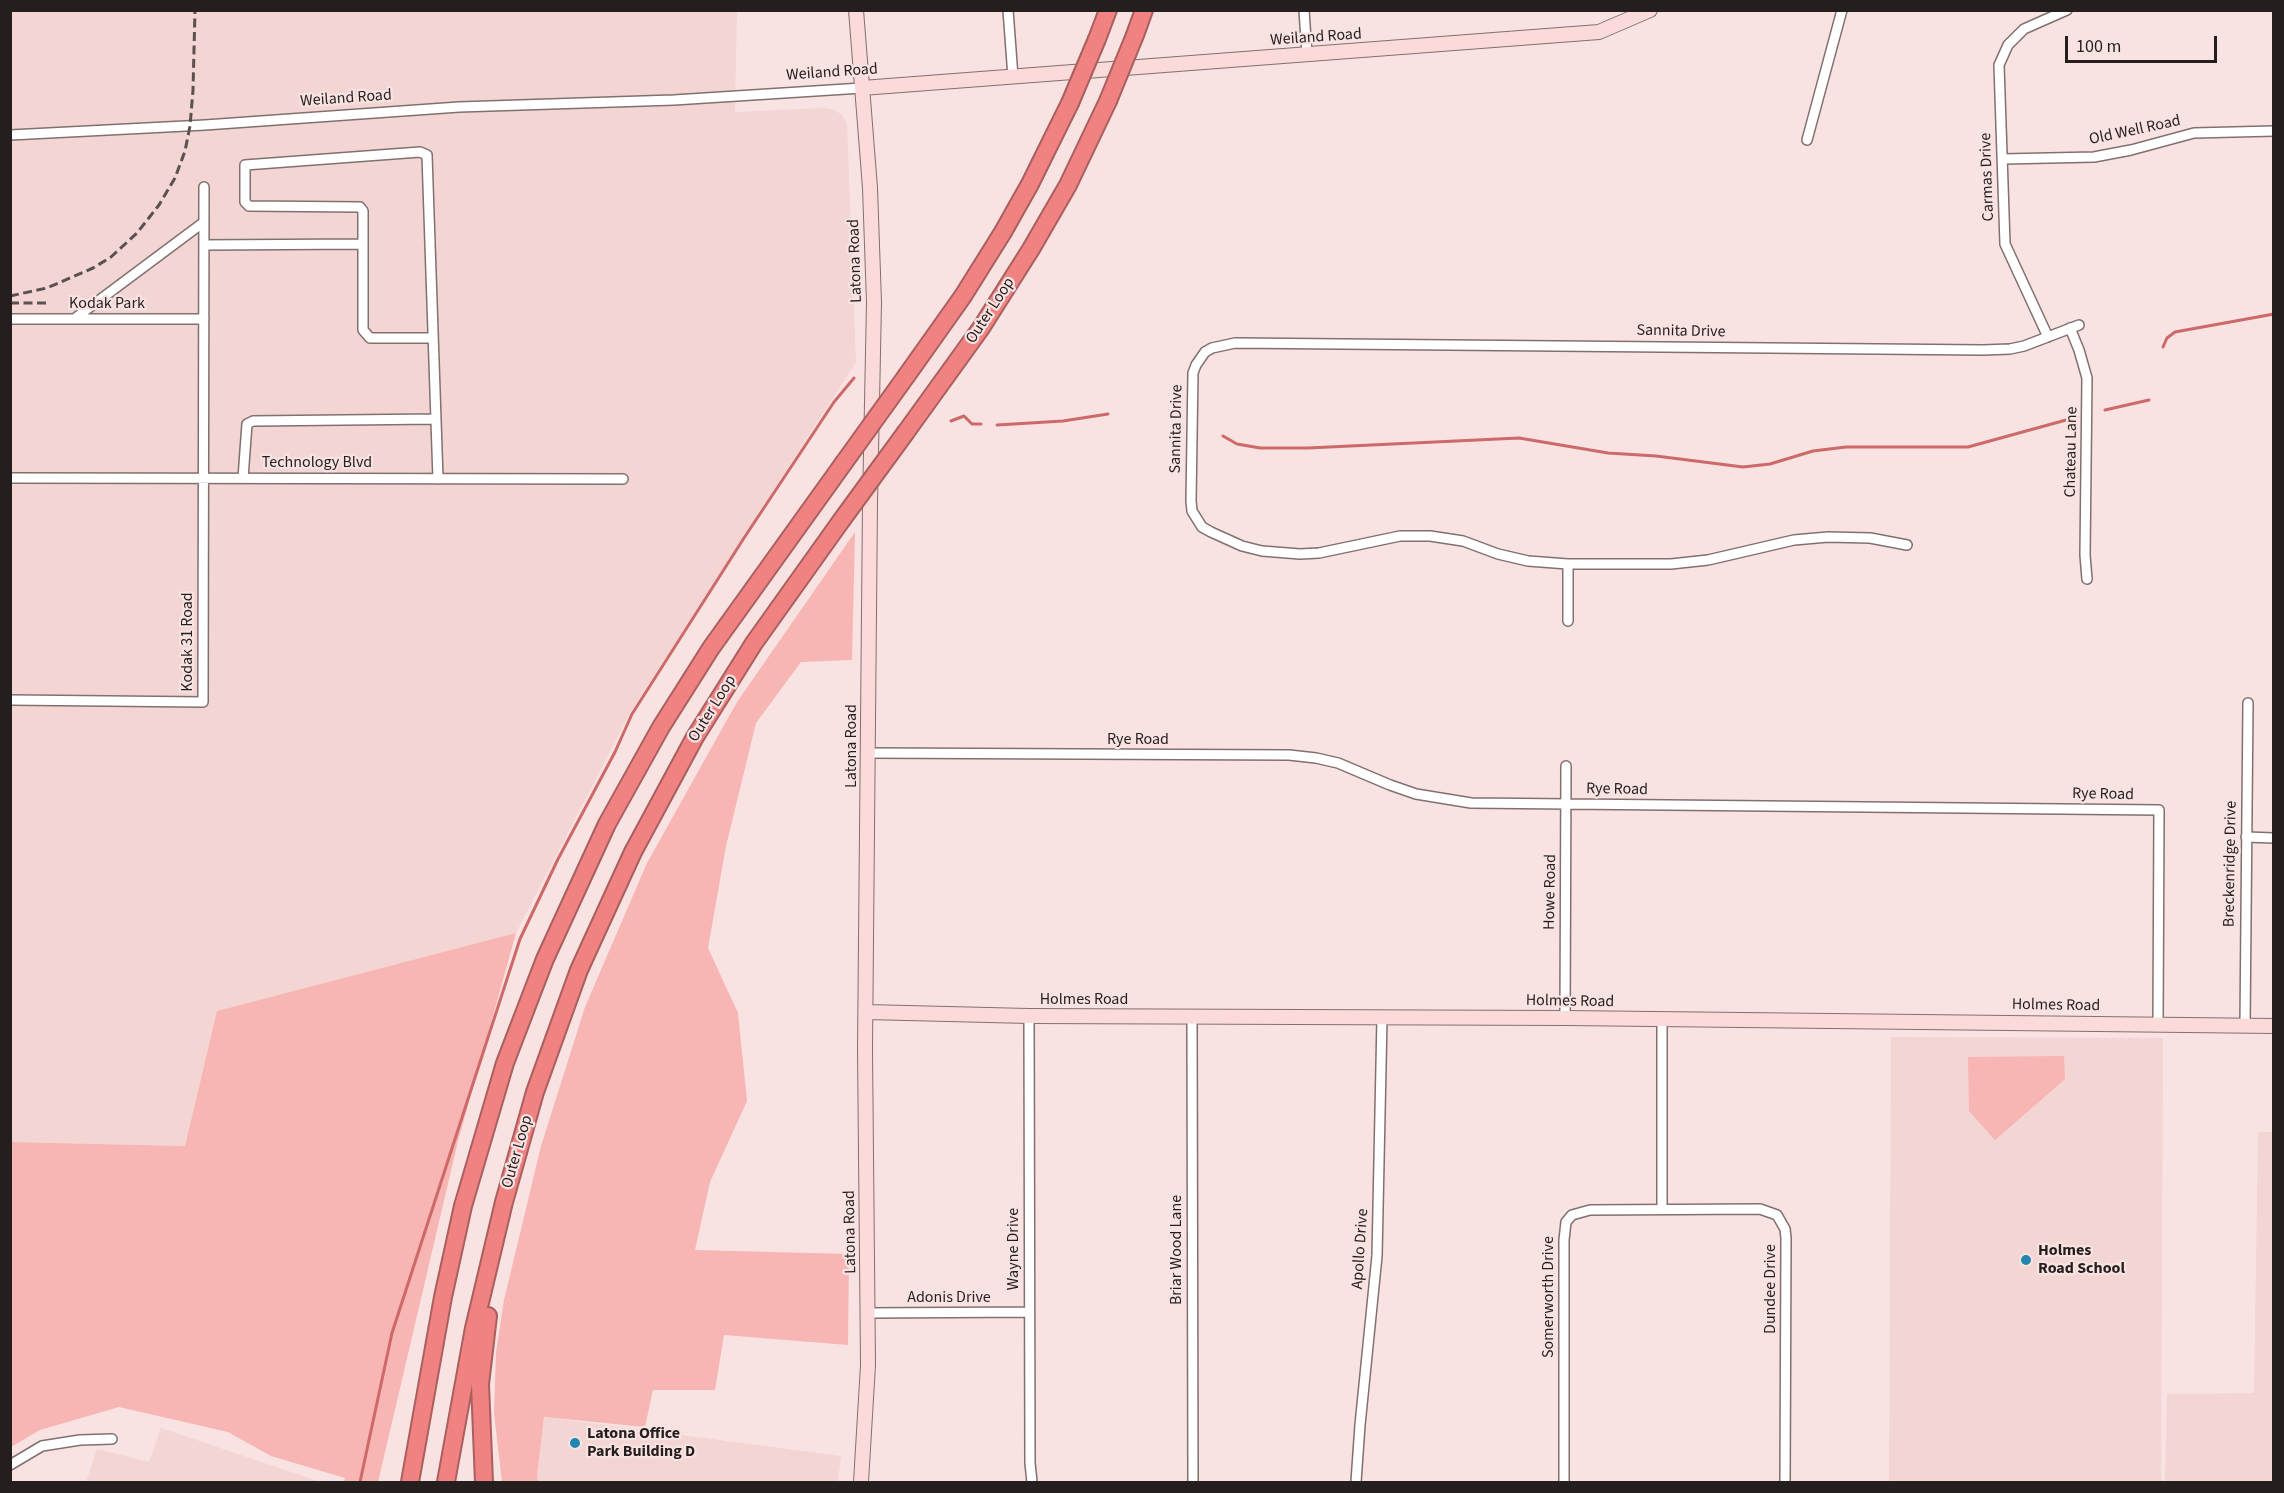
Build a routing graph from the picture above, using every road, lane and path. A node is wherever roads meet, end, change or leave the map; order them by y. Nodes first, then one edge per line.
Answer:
1 (856, 10) edge
2 (1008, 10) edge
3 (1108, 10) edge
4 (1144, 10) edge
5 (1304, 10) edge
6 (1650, 10) edge
7 (1842, 10) edge
8 (2067, 10) edge
9 (1307, 55) junction
10 (1013, 77) junction
11 (862, 88) junction
12 (2274, 131) edge
13 (10, 135) edge
14 (1807, 140) dead end
15 (2002, 159) junction
16 (204, 187) dead end
17 (204, 222) junction
18 (363, 244) junction
19 (204, 245) junction
20 (10, 319) edge
21 (74, 319) junction
22 (204, 319) junction
23 (2048, 337) junction
24 (433, 338) junction
25 (436, 419) junction
26 (10, 478) edge
27 (203, 478) junction
28 (243, 478) junction
29 (438, 478) junction
30 (623, 479) dead end
31 (1907, 545) dead end
32 (1568, 564) junction
33 (2087, 579) dead end
34 (1568, 621) dead end
35 (10, 700) edge
36 (2248, 703) dead end
37 (868, 753) junction
38 (1566, 766) dead end
39 (1567, 805) junction
40 (2246, 837) junction
41 (2274, 838) edge
42 (866, 1012) junction
43 (1029, 1016) junction
44 (1192, 1017) junction
45 (1382, 1018) junction
46 (1565, 1018) junction
47 (1662, 1020) junction
48 (2158, 1024) junction
49 (2245, 1026) junction
50 (2274, 1026) edge
51 (513, 1165) junction
52 (1662, 1209) junction
53 (1029, 1312) junction
54 (868, 1313) junction
55 (430, 1368) junction
56 (481, 1426) junction
57 (112, 1440) dead end
58 (10, 1465) edge
59 (400, 1482) edge
60 (410, 1482) edge
61 (446, 1482) edge
62 (484, 1482) edge
63 (490, 1482) edge
64 (861, 1482) edge
65 (1032, 1482) edge
66 (1193, 1482) edge
67 (1356, 1482) edge
68 (1564, 1482) edge
69 (1785, 1482) edge

1 - 11 street, Latona Road
2 - 10 street
3 - 55 highway, Outer Loop, bridge
4 - 51 highway, Outer Loop, bridge
5 - 9 street
6 - 9 street, Weiland Road
7 - 14 street
8 - 15 street, Carmas Drive
9 - 10 street, Weiland Road
10 - 11 street, Weiland Road
11 - 13 street, Weiland Road
11 - 37 street, Latona Road
12 - 15 street, Old Well Road
15 - 23 street, Carmas Drive
16 - 17 street, Kodak 31 Road
17 - 19 street, Kodak 31 Road
17 - 21 street
18 - 19 street
18 - 24 street
18 - 24 street
19 - 22 street, Kodak 31 Road
20 - 21 street, Kodak Park
21 - 22 street, Kodak Park
22 - 27 street, Kodak 31 Road
23 - 32 street, Sannita Drive
23 - 33 street, Chateau Lane
24 - 25 street
25 - 28 street
25 - 29 street
26 - 27 street, Technology Blvd
27 - 28 street, Technology Blvd
27 - 35 street, Kodak 31 Road
28 - 29 street, Technology Blvd
29 - 30 street, Technology Blvd
31 - 32 street, Sannita Drive
32 - 34 street
36 - 40 street, Breckenridge Drive
37 - 39 street, Rye Road
37 - 42 street, Latona Road
38 - 39 street, Howe Road
39 - 46 street, Howe Road
39 - 48 street, Rye Road
40 - 41 street
40 - 49 street, Breckenridge Drive
42 - 43 street, Holmes Road
42 - 54 street, Latona Road
43 - 44 street, Holmes Road
43 - 53 street, Wayne Drive
44 - 45 street, Holmes Road
44 - 66 street, Briar Wood Lane
45 - 46 street, Holmes Road
45 - 67 street, Apollo Drive
46 - 47 street, Holmes Road
47 - 48 street, Holmes Road
47 - 52 street
48 - 49 street, Holmes Road
49 - 50 street, Holmes Road
51 - 56 highway
51 - 61 highway, Outer Loop
52 - 68 street, Somerworth Drive
52 - 69 street, Dundee Drive
53 - 54 street, Adonis Drive
53 - 65 street, Wayne Drive
54 - 64 street, Latona Road
55 - 59 highway
55 - 60 highway, Outer Loop
56 - 62 highway
56 - 63 highway
57 - 58 street

